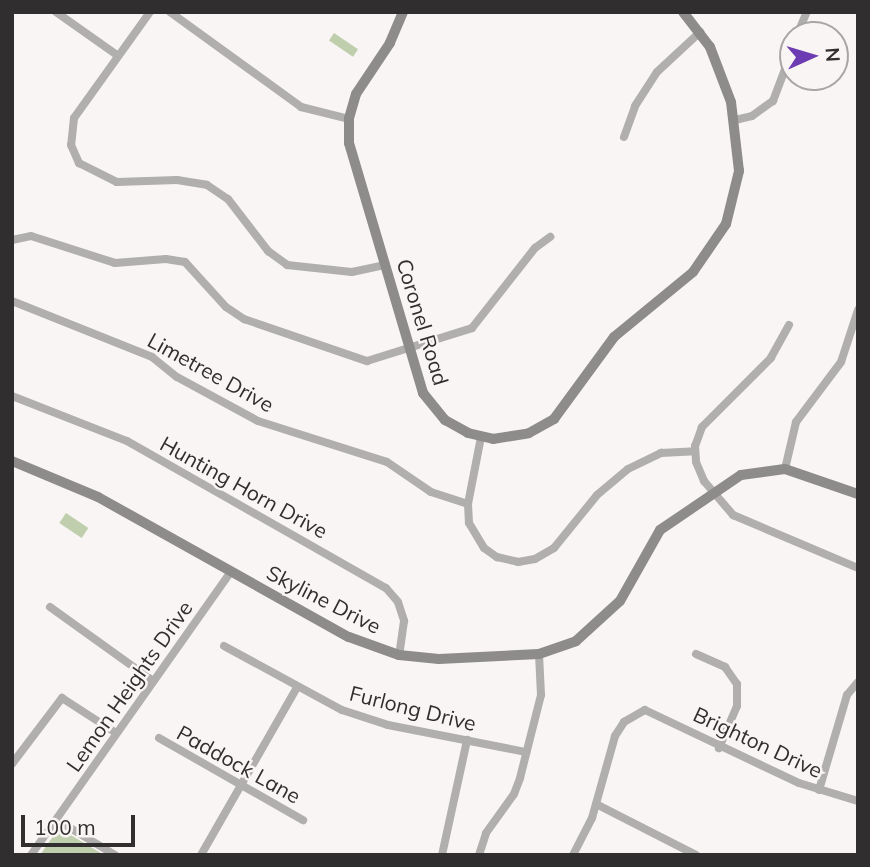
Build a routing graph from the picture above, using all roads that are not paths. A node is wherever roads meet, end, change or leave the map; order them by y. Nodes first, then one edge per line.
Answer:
1 (56, 12) edge
2 (150, 12) edge
3 (170, 12) edge
4 (403, 12) edge
5 (683, 12) edge
6 (700, 32) junction
7 (117, 55) junction
8 (779, 85) edge
9 (349, 119) junction
10 (735, 120) junction
11 (624, 136) dead end
12 (550, 237) dead end
13 (12, 240) edge
14 (384, 265) junction
15 (12, 301) edge
16 (858, 310) edge
17 (789, 325) dead end
18 (409, 351) junction
19 (12, 396) edge
20 (481, 437) junction
21 (695, 451) junction
22 (12, 461) edge
23 (785, 470) junction
24 (712, 492) junction
25 (858, 494) edge
26 (468, 505) junction
27 (858, 568) edge
28 (231, 572) junction
29 (50, 607) dead end
30 (224, 646) dead end
31 (539, 654) junction
32 (696, 654) dead end
33 (400, 655) junction
34 (153, 681) junction
35 (858, 682) edge
36 (296, 689) junction
37 (116, 733) junction
38 (159, 738) dead end
39 (467, 740) junction
40 (719, 748) junction
41 (526, 752) junction
42 (12, 764) edge
43 (241, 785) junction
44 (819, 790) junction
45 (858, 801) edge
46 (597, 804) junction
47 (57, 820) junction
48 (303, 820) dead end
49 (31, 855) edge
50 (116, 855) edge
51 (201, 855) edge
52 (442, 855) edge
53 (479, 855) edge
54 (573, 855) edge
55 (696, 855) edge

1 - 7 street
2 - 7 street
3 - 9 street
4 - 9 street, Coronel Road
5 - 6 street, Coronel Road
6 - 10 street, Coronel Road
6 - 11 street
7 - 14 street
8 - 10 street
9 - 14 street, Coronel Road
10 - 20 street, Coronel Road
12 - 18 street
13 - 18 street
14 - 18 street, Coronel Road
15 - 26 street, Limetree Drive
16 - 23 street
17 - 21 street
18 - 20 street, Coronel Road
19 - 33 street, Hunting Horn Drive
20 - 26 street
21 - 24 street
21 - 26 street
22 - 28 street, Skyline Drive
23 - 24 street, Skyline Drive
23 - 25 street, Skyline Drive
24 - 27 street
24 - 31 street, Skyline Drive
28 - 33 street, Skyline Drive
28 - 34 street, Lemon Heights Drive
29 - 34 street
30 - 36 street, Furlong Drive
31 - 33 street, Skyline Drive
31 - 41 street
32 - 40 street
34 - 37 street, Lemon Heights Drive
35 - 44 street
36 - 39 street, Furlong Drive
36 - 43 street
37 - 42 street
37 - 47 street, Lemon Heights Drive
38 - 43 street, Paddock Lane
39 - 41 street, Furlong Drive
39 - 52 street
40 - 44 street, Brighton Drive
40 - 46 street, Brighton Drive
41 - 53 street
43 - 48 street, Paddock Lane
43 - 51 street
44 - 45 street, Brighton Drive
46 - 54 street
46 - 55 street
47 - 49 street, Lemon Heights Drive
47 - 50 street

